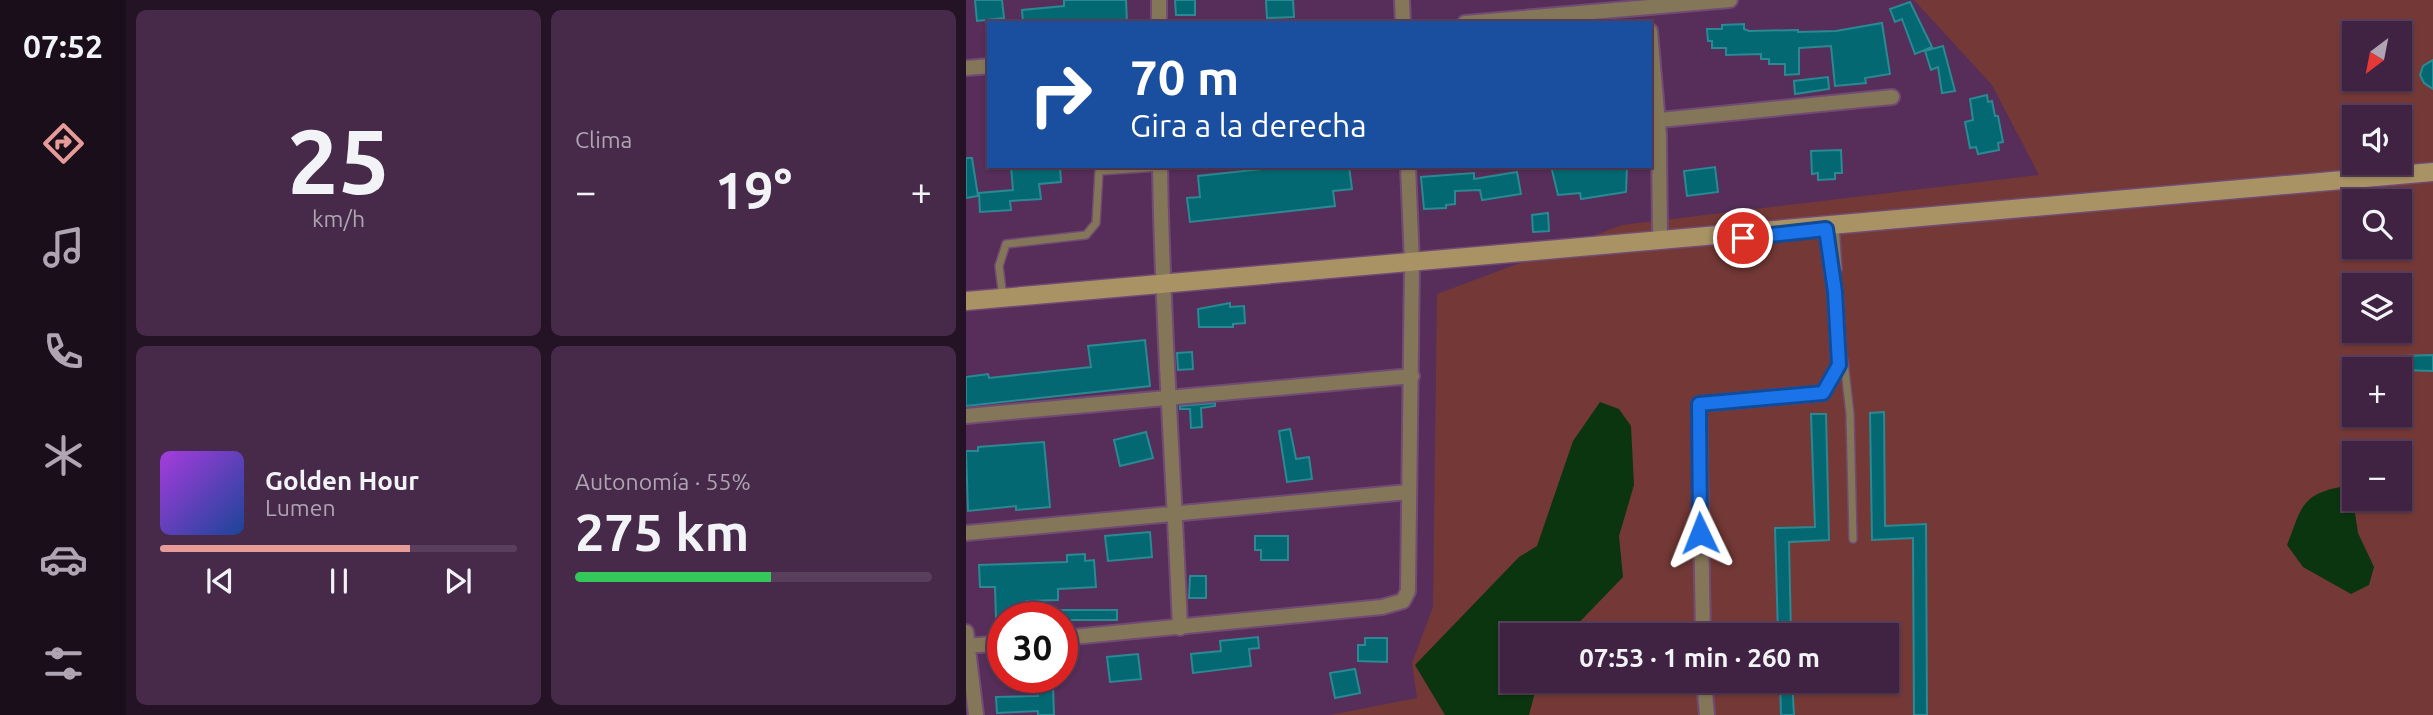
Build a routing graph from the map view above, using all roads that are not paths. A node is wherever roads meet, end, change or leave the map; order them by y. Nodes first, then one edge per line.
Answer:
1 (1159, 0) edge
2 (1402, 0) edge
3 (1730, 0) edge
4 (1648, 6) junction
5 (1158, 21) edge
6 (1403, 21) edge
7 (1487, 21) edge
8 (1650, 21) edge
9 (987, 66) edge
10 (966, 68) edge
11 (1652, 76) edge
12 (1892, 97) dead end
13 (1654, 120) edge
14 (1148, 168) edge
15 (1164, 168) edge
16 (1408, 168) edge
17 (2433, 172) edge
18 (1835, 225) junction
19 (1660, 240) junction
20 (1598, 246) junction
21 (1412, 263) junction
22 (1161, 286) junction
23 (1003, 299) junction
24 (966, 302) edge
25 (1412, 376) junction
26 (1171, 396) junction
27 (966, 416) edge
28 (1408, 492) junction
29 (1175, 513) junction
30 (966, 533) edge
31 (1853, 539) dead end
32 (1703, 623) edge
33 (1180, 628) junction
34 (1078, 637) edge
35 (967, 641) edge
36 (987, 642) edge
37 (1705, 693) edge
38 (976, 715) edge
39 (1707, 715) edge

1 - 5 street
2 - 6 street
3 - 4 street
4 - 7 street
4 - 8 street
9 - 10 street
11 - 13 street
12 - 13 street
13 - 19 street
14 - 23 lane
15 - 22 street
16 - 21 street
17 - 18 street
18 - 19 street
18 - 31 lane
19 - 20 street
20 - 21 street
20 - 32 street
21 - 22 street
21 - 25 street
22 - 23 street
22 - 26 street
23 - 24 street
25 - 26 street
25 - 28 street
26 - 27 street
26 - 29 street
28 - 29 street
28 - 33 street
29 - 30 street
29 - 33 street
33 - 34 street
35 - 36 street
35 - 38 street
37 - 39 street

